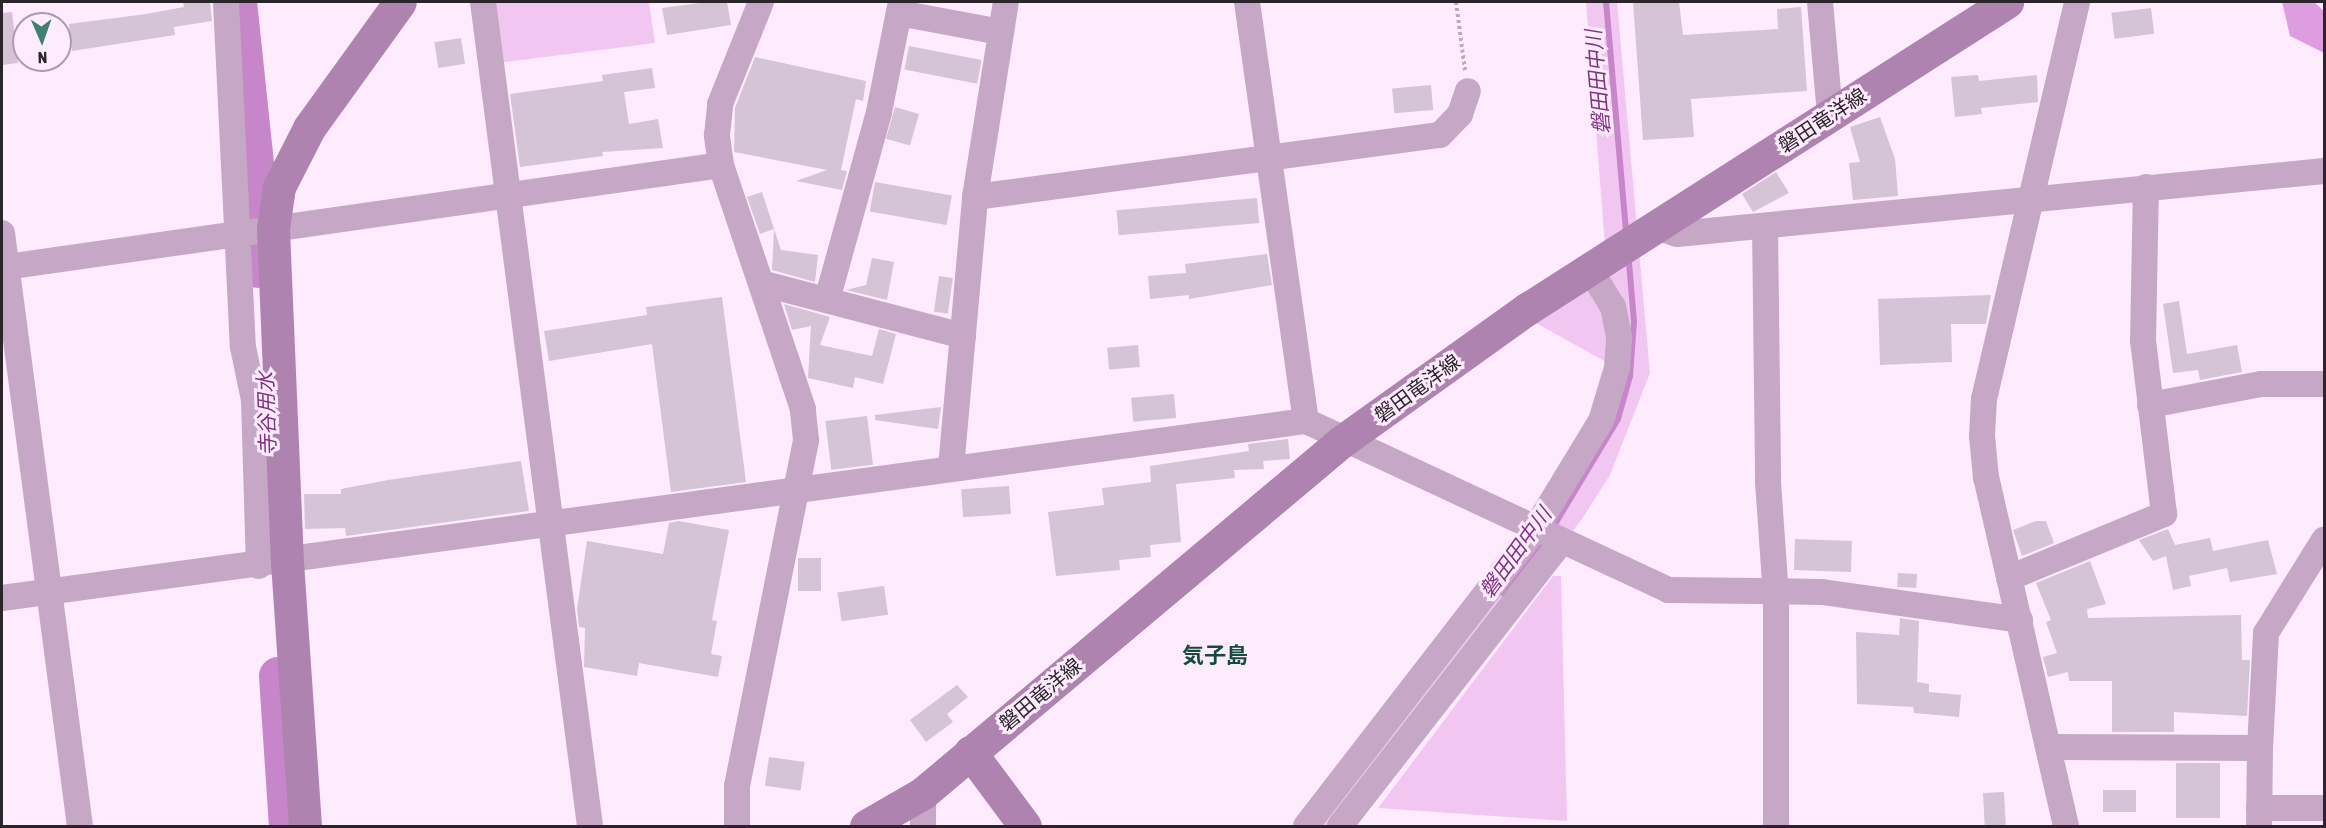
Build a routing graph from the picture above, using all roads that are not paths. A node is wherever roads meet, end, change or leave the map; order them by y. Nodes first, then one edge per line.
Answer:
1 (226, 2) edge
2 (400, 2) edge
3 (483, 2) edge
4 (761, 2) edge
5 (1006, 2) edge
6 (1247, 2) edge
7 (1820, 2) edge
8 (2007, 2) edge
9 (2077, 2) edge
10 (900, 7) edge
11 (1001, 32) junction
12 (1468, 91) road end
13 (1830, 115) junction
14 (1270, 159) junction
15 (721, 165) junction
16 (2325, 171) edge
17 (2146, 188) junction
18 (508, 194) junction
19 (975, 196) junction
20 (2030, 202) junction
21 (1765, 226) junction
22 (1656, 227) junction
23 (273, 228) junction
24 (2, 233) edge
25 (239, 237) junction
26 (6, 267) junction
27 (1589, 268) junction
28 (761, 283) junction
29 (827, 300) junction
30 (963, 336) junction
31 (2325, 384) edge
32 (2150, 405) junction
33 (1306, 422) junction
34 (1341, 442) junction
35 (951, 468) junction
36 (797, 489) junction
37 (552, 525) junction
38 (1534, 531) junction
39 (2325, 540) edge
40 (1560, 543) junction
41 (273, 565) junction
42 (2009, 578) junction
43 (46, 592) junction
44 (1776, 594) junction
45 (2, 598) edge
46 (2020, 620) junction
47 (2050, 747) junction
48 (2260, 748) junction
49 (970, 752) junction
50 (923, 793) junction
51 (2325, 808) edge
52 (2259, 817) edge
53 (80, 826) edge
54 (305, 826) edge
55 (590, 826) edge
56 (737, 826) edge
57 (866, 826) edge
58 (923, 826) edge
59 (1025, 826) edge
60 (1306, 826) edge
61 (1340, 826) edge
62 (1776, 826) edge
63 (2066, 826) edge

1 - 25 street
2 - 23 main road
3 - 18 street
4 - 15 street
5 - 11 street
6 - 14 street
7 - 13 street
8 - 13 main road, 磐田竜洋線
9 - 20 street
10 - 11 street
10 - 29 street
11 - 19 street
12 - 14 street
13 - 22 main road, 磐田竜洋線
14 - 19 street
14 - 33 street
15 - 18 street
15 - 28 street
16 - 17 street
17 - 20 street
17 - 32 street
18 - 23 street
18 - 37 street
19 - 30 street
20 - 21 street
20 - 42 street
21 - 22 street
21 - 44 street
22 - 27 main road, 磐田竜洋線
23 - 25 street
23 - 41 main road
24 - 26 street
25 - 26 street
25 - 41 street
26 - 43 street
27 - 34 main road, 磐田竜洋線
27 - 38 street
28 - 29 street
28 - 36 street
29 - 30 street
30 - 35 street
31 - 32 street
32 - 42 street
33 - 34 street
33 - 35 street
34 - 38 street
34 - 49 main road, 磐田竜洋線
35 - 36 street
36 - 37 street
36 - 56 street
37 - 41 street
37 - 55 street
38 - 40 street
38 - 60 street
39 - 48 street
40 - 44 street
40 - 61 street
41 - 43 street
41 - 54 main road
42 - 46 street
43 - 45 street
43 - 53 street
44 - 46 street
44 - 62 street
46 - 47 street
47 - 48 street
47 - 63 street
48 - 52 street
49 - 50 main road, 磐田竜洋線
49 - 59 main road
50 - 57 main road, 磐田竜洋線
50 - 58 street
51 - 52 street

